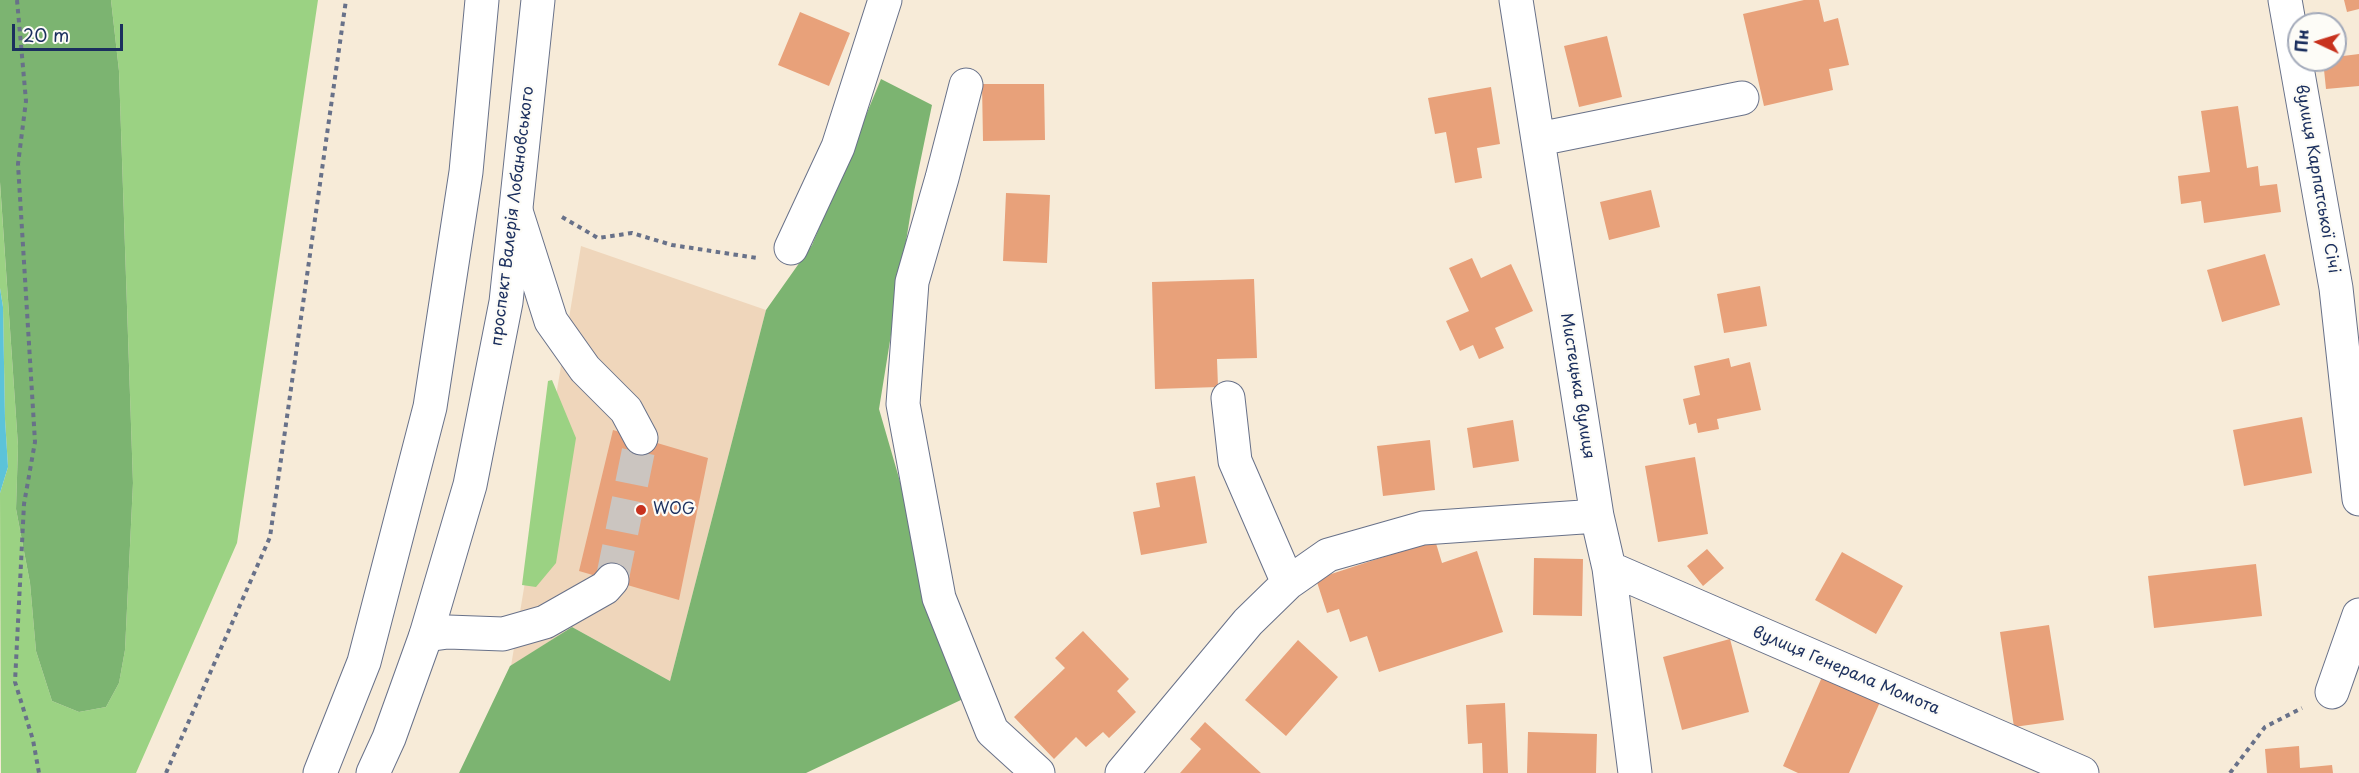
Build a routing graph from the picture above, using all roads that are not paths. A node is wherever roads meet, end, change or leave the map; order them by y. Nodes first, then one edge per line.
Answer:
1 (482, 0) edge
2 (538, 0) edge
3 (885, 0) edge
4 (1516, 0) edge
5 (2285, 0) edge
6 (966, 85) dead end
7 (1742, 98) dead end
8 (1539, 139) junction
9 (516, 211) junction
10 (791, 248) road end
11 (2347, 294) edge
12 (1228, 398) dead end
13 (641, 438) tunnel mouth
14 (2359, 499) edge
15 (1597, 516) junction
16 (1609, 568) junction
17 (612, 580) tunnel mouth
18 (1288, 583) junction
19 (2359, 615) edge
20 (426, 635) junction
21 (2332, 692) road end
22 (320, 773) edge
23 (373, 773) edge
24 (1038, 773) edge
25 (1122, 773) edge
26 (1635, 773) edge
27 (2082, 773) edge

1 - 22 street
2 - 9 street, проспект Валерія Лобановського
3 - 10 street
4 - 8 street, Мистецька вулиця
5 - 11 street, вулиця Карпатської Січі
6 - 24 street
7 - 8 street
8 - 15 street, Мистецька вулиця
9 - 13 street
9 - 20 street, проспект Валерія Лобановського
11 - 14 street, вулиця Карпатської Січі
12 - 18 street
15 - 16 street, Мистецька вулиця
15 - 18 street
16 - 26 street, Мистецька вулиця
16 - 27 street, вулиця Генерала Момота
17 - 20 street
18 - 25 street
19 - 21 street
20 - 23 street, проспект Валерія Лобановського

